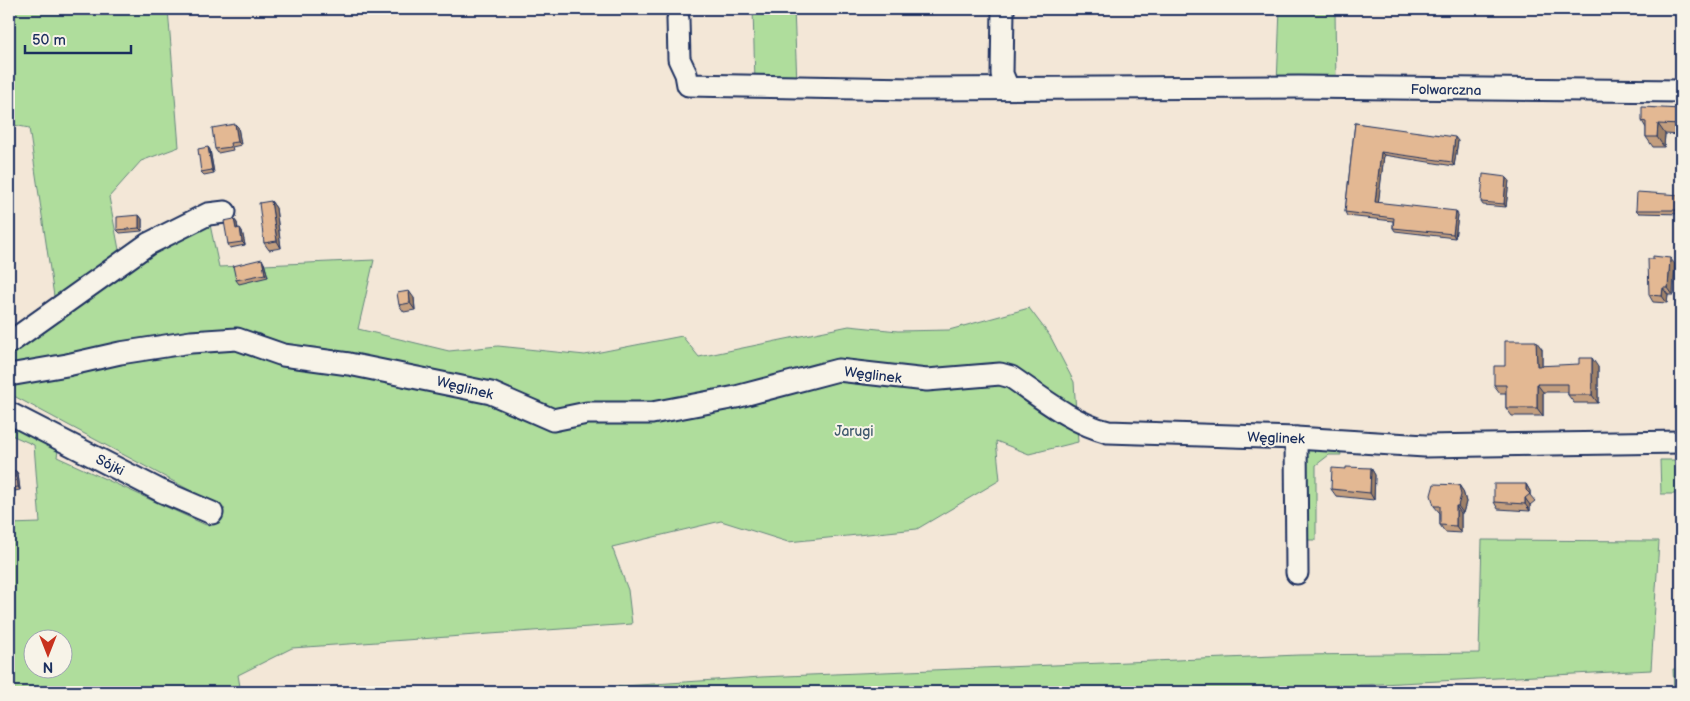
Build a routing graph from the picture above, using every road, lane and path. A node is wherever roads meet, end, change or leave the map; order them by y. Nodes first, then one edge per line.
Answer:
1 (1003, 9) edge
2 (678, 19) dead end
3 (1008, 88) junction
4 (1681, 91) edge
5 (225, 212) dead end
6 (9, 342) edge
7 (9, 375) edge
8 (9, 413) edge
9 (1296, 438) junction
10 (1681, 442) edge
11 (212, 513) dead end
12 (1297, 573) dead end

1 - 3 street
2 - 3 street, Folwarczna
3 - 4 street, Folwarczna
5 - 6 street
7 - 9 street, Węglinek
8 - 11 street, Sójki
9 - 10 street, Węglinek
9 - 12 street

